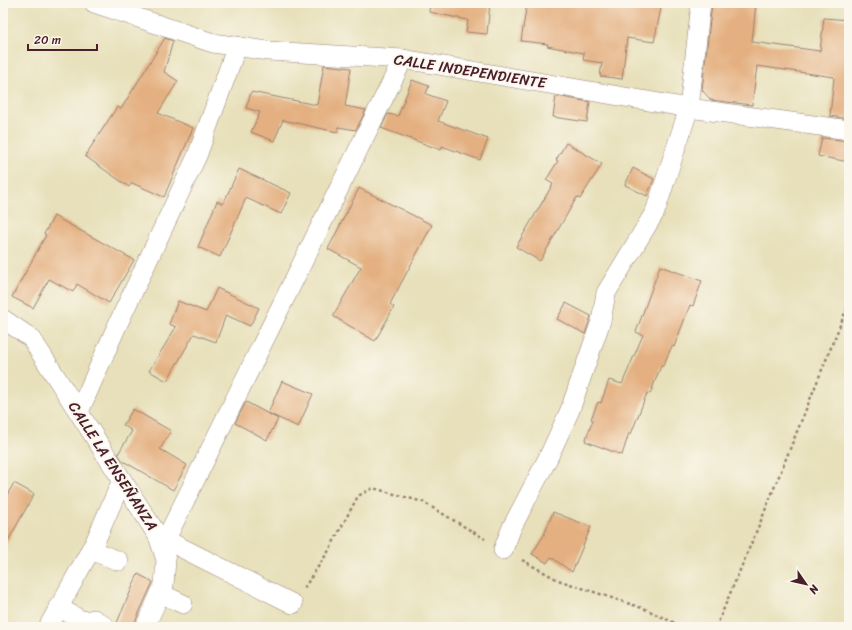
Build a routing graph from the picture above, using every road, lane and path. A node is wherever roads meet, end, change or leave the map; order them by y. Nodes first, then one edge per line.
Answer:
1 (94, 3) edge
2 (701, 3) edge
3 (237, 46) junction
4 (403, 59) junction
5 (690, 108) junction
6 (849, 130) edge
7 (849, 303) edge
8 (3, 319) edge
9 (79, 412) junction
10 (122, 480) junction
11 (161, 538) junction
12 (90, 550) junction
13 (503, 550) junction
14 (119, 561) dead end
15 (160, 593) junction
16 (183, 604) dead end
17 (293, 604) joint
18 (58, 607) junction
19 (48, 627) edge
20 (106, 627) edge
21 (146, 627) edge
22 (683, 627) edge
23 (716, 627) edge

1 - 3 street, CALLE INDEPENDIENTE
2 - 5 street
3 - 4 street, CALLE INDEPENDIENTE
3 - 9 street
4 - 5 street, CALLE INDEPENDIENTE
4 - 11 street
5 - 6 street, CALLE INDEPENDIENTE
5 - 13 street
7 - 23 path
8 - 9 street, CALLE LA ENSEÑANZA
9 - 10 street, CALLE LA ENSEÑANZA
10 - 11 street, CALLE LA ENSEÑANZA
10 - 12 street
11 - 15 street
11 - 17 street, CALLE LA ENSEÑANZA
12 - 14 street
12 - 18 street
13 - 17 path
13 - 22 path
15 - 16 street
15 - 21 street
18 - 19 street
18 - 20 street

